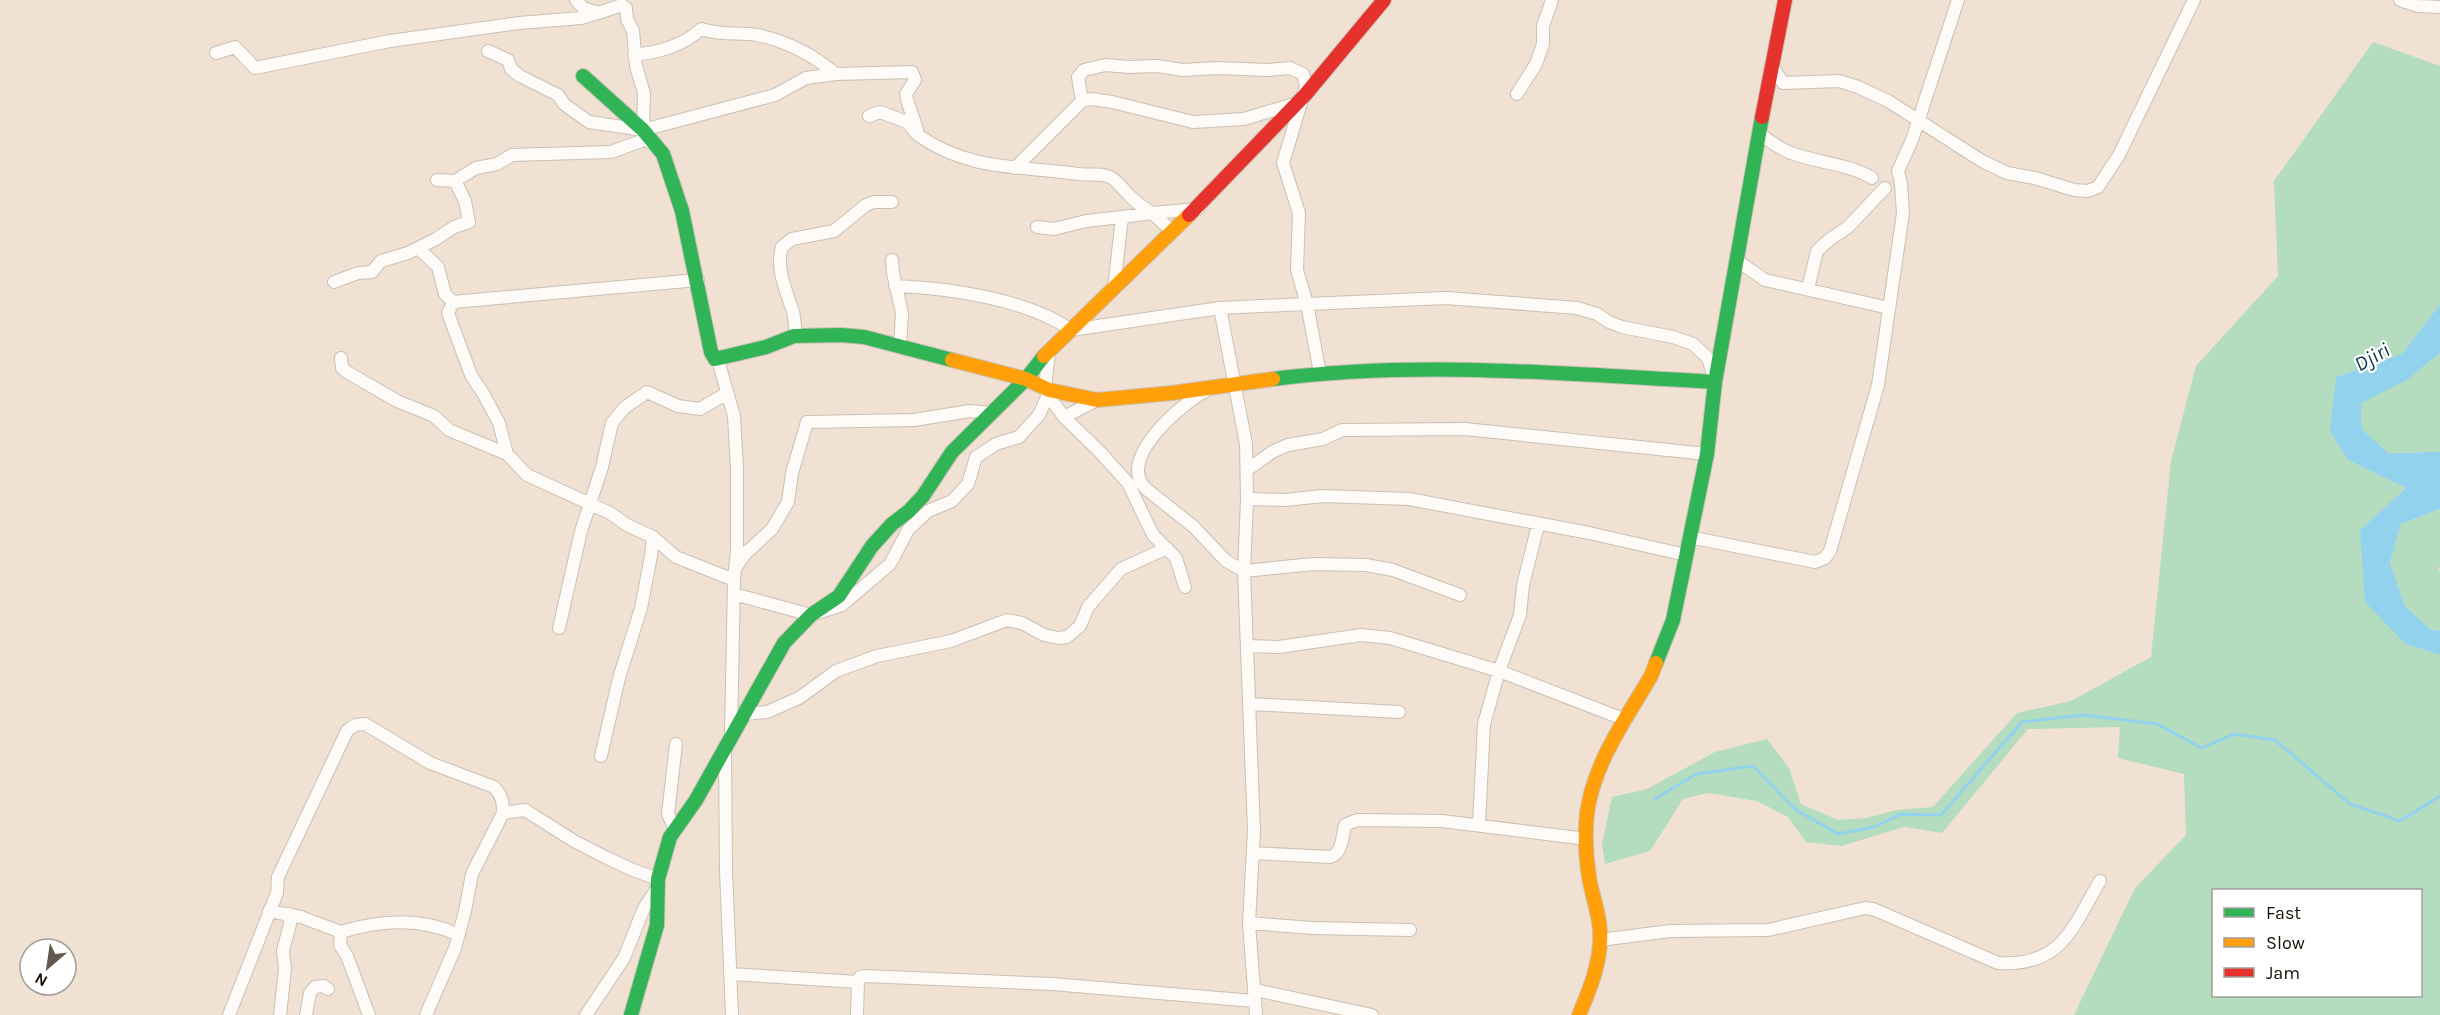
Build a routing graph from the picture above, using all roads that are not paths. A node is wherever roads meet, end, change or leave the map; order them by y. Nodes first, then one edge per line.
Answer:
1 (576, 0) edge
2 (1384, 0) edge
3 (1552, 0) edge
4 (1785, 0) edge
5 (1958, 0) edge
6 (2194, 0) edge
7 (2400, 0) edge
8 (621, 3) edge
9 (2440, 7) edge
10 (598, 14) junction
11 (488, 51) dead end
12 (216, 53) dead end
13 (634, 55) junction
14 (1772, 66) junction
15 (836, 74) junction
16 (583, 76) dead end
17 (1517, 94) dead end
18 (1082, 101) junction
19 (1301, 101) junction
20 (869, 116) dead end
21 (1918, 121) junction
22 (643, 130) junction
23 (1759, 133) junction
24 (918, 135) junction
25 (657, 144) junction
26 (1015, 168) junction
27 (1872, 178) dead end
28 (437, 180) dead end
29 (455, 181) junction
30 (1885, 188) dead end
31 (892, 202) dead end
32 (1197, 209) junction
33 (1152, 213) junction
34 (1122, 217) junction
35 (1038, 227) dead end
36 (1172, 231) junction
37 (418, 248) junction
38 (892, 260) dead end
39 (1736, 260) junction
40 (698, 280) junction
41 (334, 282) dead end
42 (895, 286) junction
43 (1114, 288) junction
44 (1808, 289) junction
45 (453, 302) junction
46 (1307, 304) junction
47 (1220, 308) junction
48 (1889, 308) junction
49 (1071, 330) junction
50 (796, 336) junction
51 (900, 346) junction
52 (1049, 351) junction
53 (733, 356) junction
54 (341, 358) dead end
55 (718, 360) junction
56 (1320, 373) junction
57 (724, 379) junction
58 (1026, 379) junction
59 (1715, 382) junction
60 (1236, 384) junction
61 (1216, 385) junction
62 (1046, 392) junction
63 (727, 393) junction
64 (1097, 400) junction
65 (991, 413) junction
66 (1064, 417) junction
67 (507, 454) junction
68 (1707, 454) junction
69 (1247, 470) junction
70 (1247, 499) junction
71 (589, 504) junction
72 (1538, 525) junction
73 (653, 537) junction
74 (1689, 537) junction
75 (1167, 548) junction
76 (1686, 555) junction
77 (1244, 571) junction
78 (735, 574) junction
79 (1185, 587) dead end
80 (734, 594) junction
81 (1460, 595) dead end
82 (811, 615) junction
83 (559, 628) dead end
84 (1247, 646) junction
85 (1499, 671) junction
86 (1250, 704) junction
87 (1399, 712) dead end
88 (744, 714) junction
89 (1626, 720) junction
90 (731, 736) junction
91 (676, 744) dead end
92 (725, 750) junction
93 (601, 756) dead end
94 (503, 813) junction
95 (1479, 824) junction
96 (675, 829) junction
97 (1587, 839) junction
98 (1253, 853) junction
99 (2100, 881) dead end
100 (657, 884) junction
101 (269, 911) junction
102 (289, 914) junction
103 (1249, 923) junction
104 (1410, 930) dead end
105 (341, 932) junction
106 (459, 934) junction
107 (1600, 940) junction
108 (731, 974) junction
109 (858, 982) junction
110 (328, 989) dead end
111 (1255, 995) junction
112 (229, 1015) edge
113 (280, 1015) edge
114 (306, 1015) edge
115 (369, 1015) edge
116 (426, 1015) edge
117 (586, 1015) edge
118 (631, 1015) edge
119 (732, 1015) edge
120 (857, 1015) edge
121 (1256, 1015) edge
122 (1372, 1015) edge
123 (1579, 1015) edge

1 - 10 street
2 - 19 street
3 - 17 street
4 - 14 street
5 - 21 street
6 - 21 street
7 - 9 street
8 - 10 street
8 - 13 street
10 - 12 street
11 - 22 street
13 - 15 street
13 - 22 street
14 - 21 street
14 - 23 street
15 - 22 street
15 - 24 street
16 - 22 street
18 - 19 street
18 - 19 street
18 - 26 street
19 - 32 street
19 - 46 street
20 - 24 street
21 - 48 street
22 - 25 street
23 - 27 street
23 - 39 street
24 - 26 street
25 - 29 street
25 - 40 street
26 - 33 street
28 - 29 street
29 - 37 street
30 - 44 street
31 - 50 street
32 - 33 street
32 - 36 street
33 - 34 street
33 - 36 street
34 - 35 street
34 - 43 street
36 - 43 street
37 - 41 street
37 - 45 street
38 - 42 street
39 - 44 street
39 - 59 street
40 - 45 street
40 - 55 street
42 - 49 street
42 - 51 street
43 - 49 street
44 - 48 street
45 - 67 street
46 - 47 street
46 - 56 street
46 - 59 street
47 - 49 street
47 - 60 street
48 - 74 street
49 - 52 street
50 - 51 street
50 - 53 street
51 - 58 street
52 - 58 street
52 - 62 street
53 - 55 street
53 - 57 street
54 - 67 street
55 - 57 street
56 - 59 street
56 - 60 street
57 - 63 street
58 - 62 street
58 - 65 street
59 - 68 street
60 - 61 street
60 - 69 street
61 - 64 street
61 - 77 street
62 - 64 street
62 - 66 street
62 - 82 street
63 - 71 street
63 - 78 street
64 - 66 street
65 - 78 street
65 - 82 street
66 - 75 street
67 - 71 street
68 - 69 street
68 - 74 street
69 - 70 street
70 - 72 street
70 - 77 street
71 - 73 street
71 - 83 street
72 - 76 street
72 - 85 street
73 - 78 street
73 - 93 street
74 - 76 street
75 - 79 street
75 - 88 street
76 - 89 street
77 - 81 street
77 - 84 street
78 - 80 street
80 - 82 street
80 - 90 street
82 - 88 street
84 - 85 street
84 - 86 street
85 - 89 street
85 - 95 street
86 - 87 street
86 - 98 street
88 - 90 street
89 - 97 street
90 - 92 street
91 - 96 street
92 - 96 street
92 - 108 street
94 - 100 street
94 - 101 street
94 - 106 street
95 - 97 street
95 - 98 street
96 - 100 street
97 - 107 street
98 - 103 street
99 - 107 street
100 - 117 street
100 - 118 street
101 - 102 street
101 - 112 street
102 - 105 street
102 - 113 street
103 - 104 street
103 - 111 street
105 - 106 street
105 - 115 street
106 - 116 street
107 - 123 street
108 - 109 street
108 - 119 street
109 - 111 street
109 - 120 street
110 - 114 street
111 - 121 street
111 - 122 street

